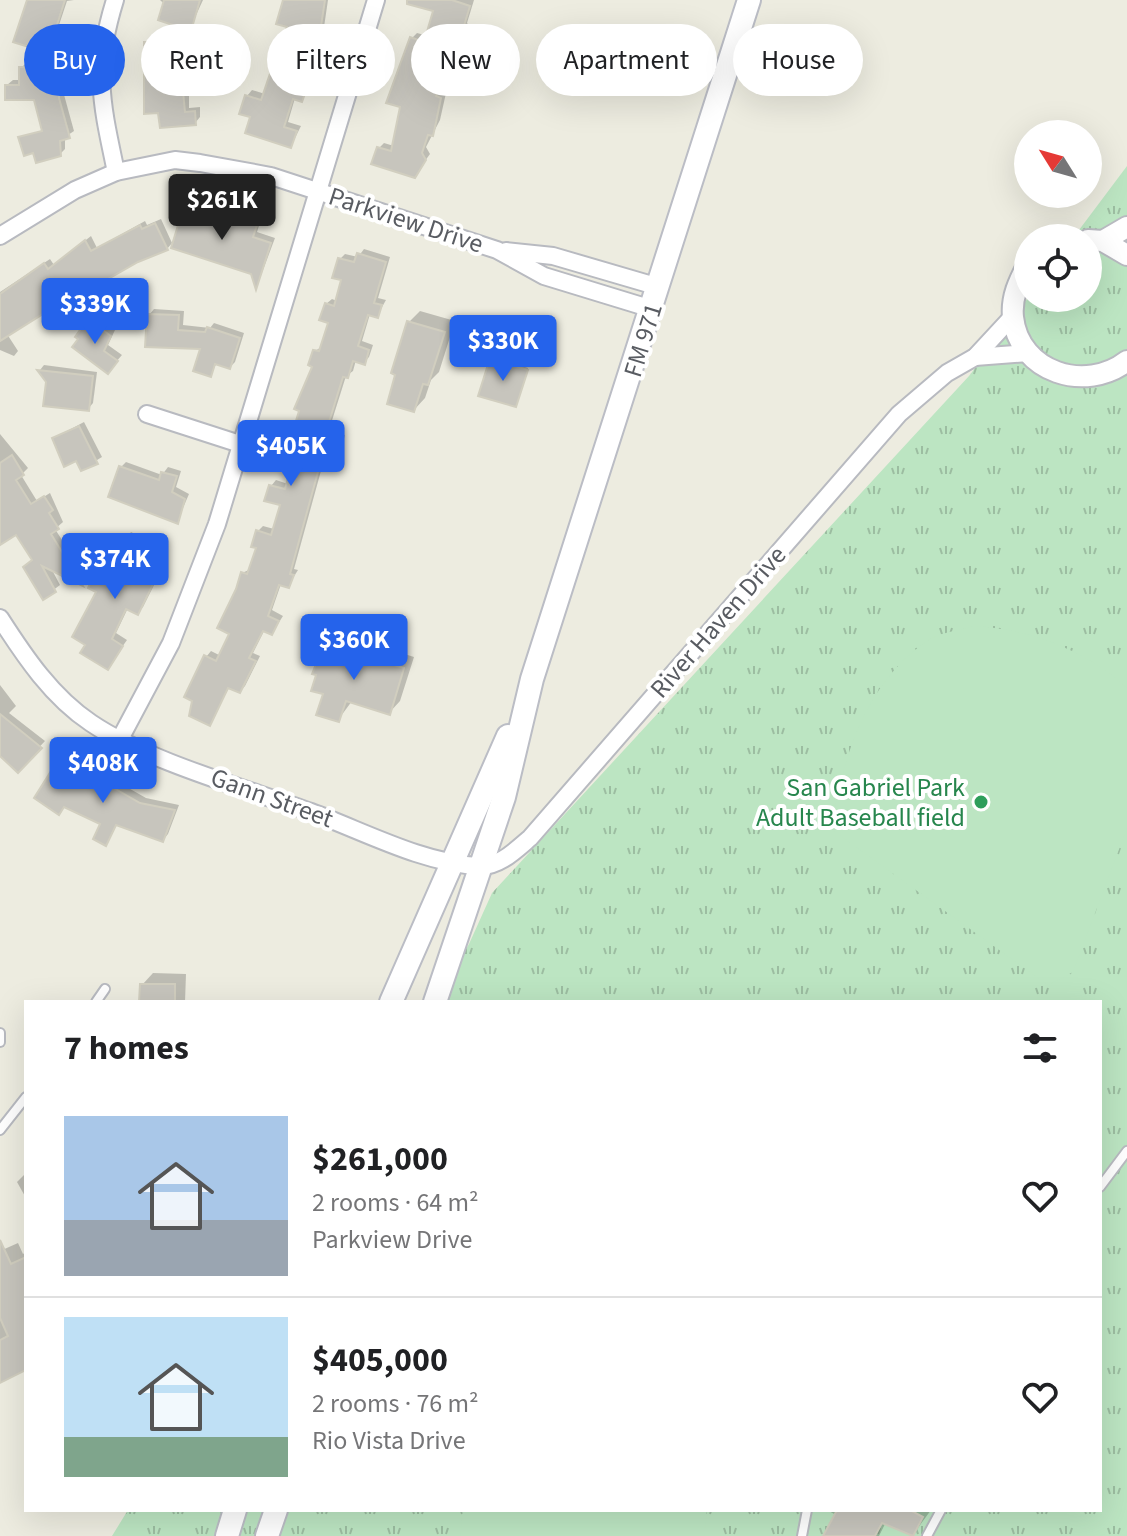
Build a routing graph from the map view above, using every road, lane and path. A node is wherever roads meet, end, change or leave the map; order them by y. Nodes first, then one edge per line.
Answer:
1 (115, 0) edge
2 (376, 0) edge
3 (749, 0) edge
4 (116, 172) junction
5 (317, 192) junction
6 (1127, 227) edge
7 (0, 236) edge
8 (1102, 237) edge
9 (1102, 243) edge
10 (1127, 255) edge
11 (656, 298) junction
12 (1014, 302) edge
13 (1013, 316) junction
14 (1028, 353) junction
15 (975, 357) junction
16 (1124, 367) edge
17 (147, 414) dead end
18 (240, 444) junction
19 (0, 618) edge
20 (532, 679) junction
21 (120, 739) junction
22 (453, 862) junction
23 (481, 867) junction
24 (105, 989) dead end
25 (97, 1000) edge
26 (392, 1000) edge
27 (436, 1000) edge
28 (0, 1033) edge
29 (0, 1042) edge
30 (24, 1100) edge
31 (0, 1130) edge
32 (1127, 1151) edge
33 (1102, 1184) edge
34 (234, 1512) edge
35 (275, 1512) edge
36 (807, 1512) edge
37 (940, 1512) edge
38 (227, 1536) edge
39 (267, 1536) edge
40 (802, 1536) edge
41 (927, 1536) edge

1 - 4 street
2 - 5 street
3 - 11 main road, FM 971 / FM 971
4 - 5 street, Parkview Drive
4 - 7 street, Parkview Drive
5 - 11 street, Parkview Drive
5 - 18 street
6 - 8 street
9 - 10 street
11 - 20 main road, FM 971 / FM 971
12 - 13 street
13 - 14 street
13 - 15 street, River Haven Drive
14 - 15 street, River Haven Drive
14 - 16 street
15 - 23 street, River Haven Drive
17 - 18 street
18 - 21 street
19 - 21 street, Gann Street
20 - 22 main road, FM 971 / FM 971
20 - 23 main road, FM 971 / FM 971
21 - 22 street, Gann Street
22 - 23 street
22 - 26 main road, FM 971 / FM 971
23 - 27 main road, FM 971 / FM 971
24 - 25 lane
28 - 29 lane
30 - 31 lane
32 - 33 lane
34 - 38 main road
35 - 39 main road
36 - 40 lane
37 - 41 lane

